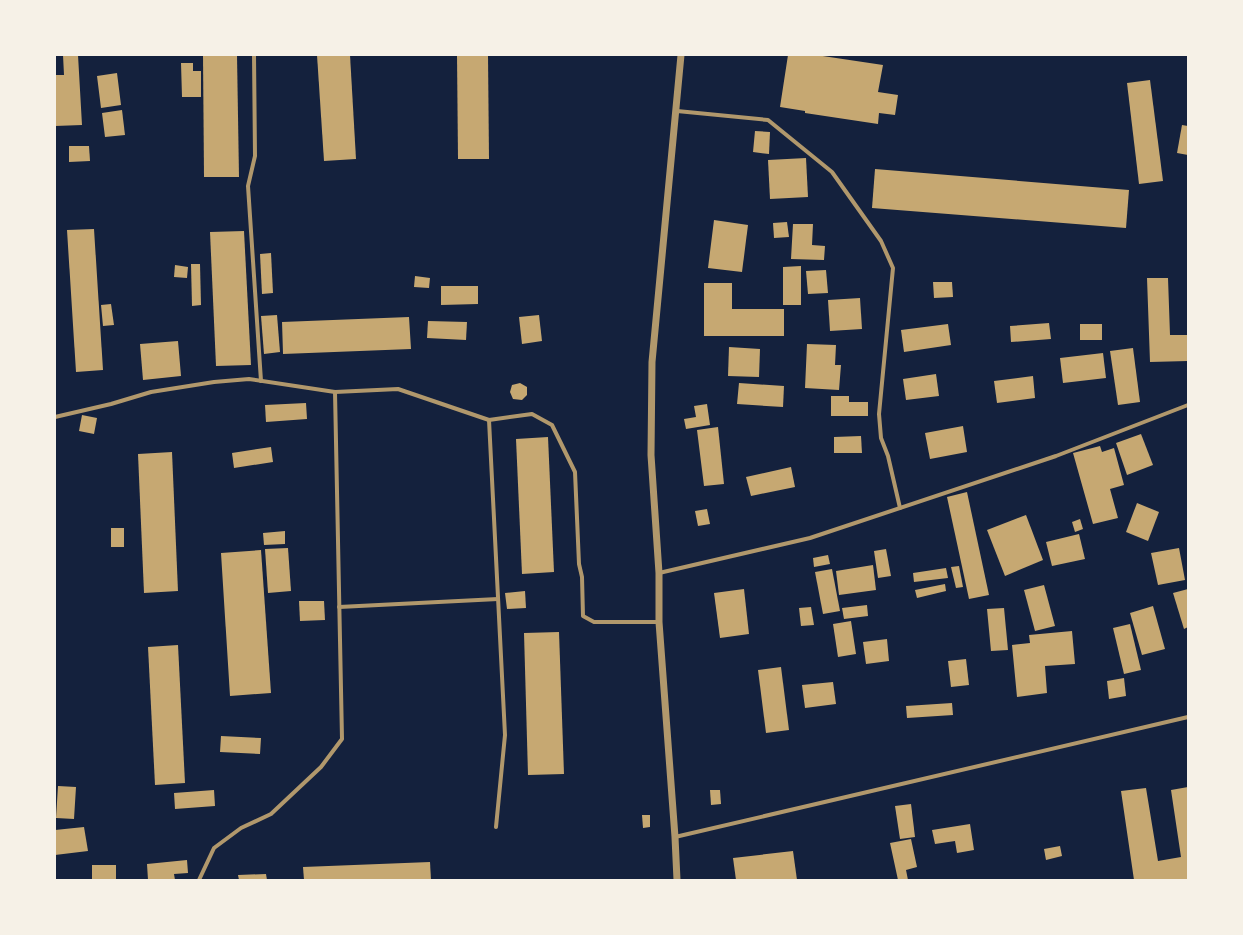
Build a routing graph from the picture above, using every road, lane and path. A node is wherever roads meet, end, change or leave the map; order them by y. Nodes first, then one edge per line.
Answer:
1 (254, 55) edge
2 (681, 55) edge
3 (677, 111) junction
4 (261, 381) junction
5 (335, 392) junction
6 (1188, 405) edge
7 (55, 417) edge
8 (489, 420) junction
9 (900, 508) junction
10 (659, 573) junction
11 (498, 599) junction
12 (339, 607) junction
13 (659, 622) junction
14 (1188, 717) edge
15 (496, 827) dead end
16 (675, 837) junction
17 (199, 880) edge
18 (677, 880) edge

1 - 4 street
2 - 3 street
3 - 9 street
3 - 10 street
4 - 5 street
4 - 7 street
5 - 8 street
5 - 12 street
6 - 9 street
8 - 11 street
8 - 13 street
9 - 10 street
10 - 13 street
11 - 12 street
11 - 15 street
12 - 17 street
13 - 16 street
14 - 16 street
16 - 18 street

